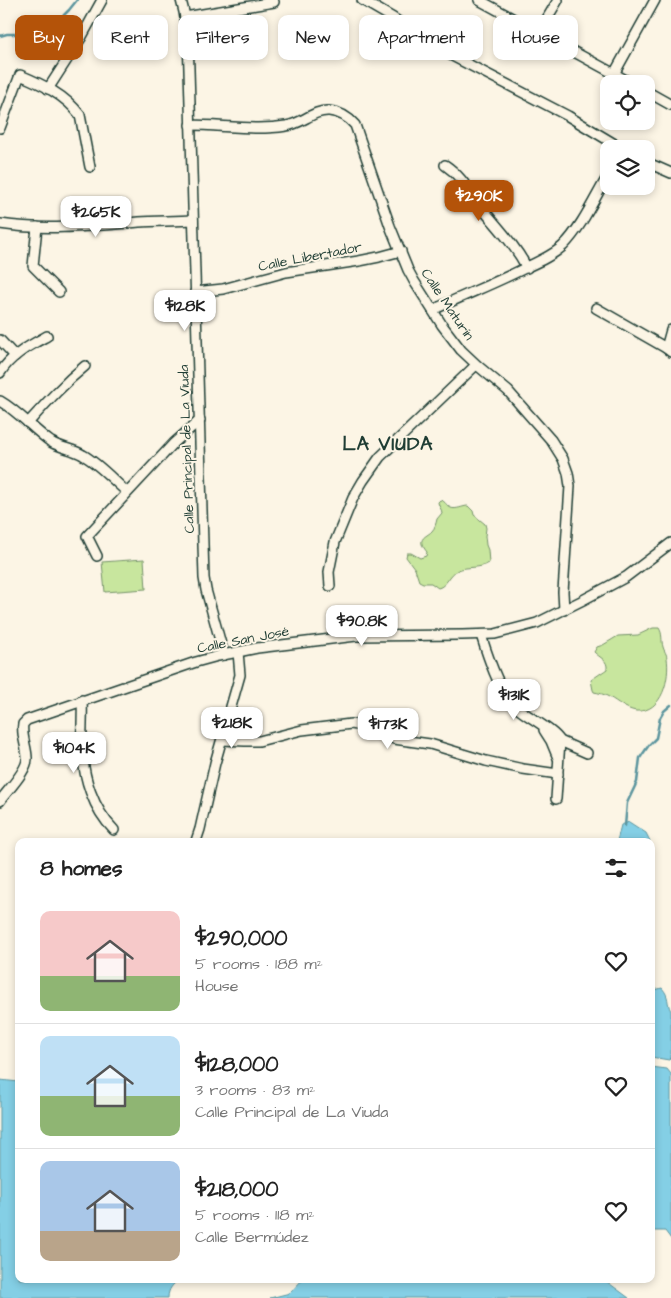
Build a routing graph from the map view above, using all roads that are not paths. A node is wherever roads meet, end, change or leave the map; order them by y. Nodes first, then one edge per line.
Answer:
1 (102, 0) edge
2 (181, 0) edge
3 (362, 0) edge
4 (479, 0) edge
5 (558, 0) edge
6 (655, 0) edge
7 (274, 2) dead end
8 (185, 15) edge
9 (197, 15) edge
10 (507, 15) edge
11 (549, 15) edge
12 (578, 54) edge
13 (189, 60) edge
14 (614, 74) joint
15 (48, 89) junction
16 (655, 96) edge
17 (0, 97) edge
18 (10, 101) junction
19 (671, 105) edge
20 (190, 125) junction
21 (0, 128) edge
22 (607, 140) edge
23 (445, 165) dead end
24 (90, 166) dead end
25 (655, 166) edge
26 (671, 173) edge
27 (600, 189) edge
28 (193, 220) junction
29 (0, 224) edge
30 (37, 227) junction
31 (401, 251) junction
32 (527, 268) junction
33 (59, 292) dead end
34 (195, 292) junction
35 (596, 308) dead end
36 (433, 310) junction
37 (671, 330) edge
38 (47, 336) dead end
39 (0, 340) edge
40 (668, 350) edge
41 (15, 356) junction
42 (476, 365) junction
43 (85, 366) dead end
44 (0, 373) edge
45 (0, 401) edge
46 (200, 420) junction
47 (28, 423) junction
48 (127, 492) junction
49 (671, 543) edge
50 (97, 556) dead end
51 (330, 586) dead end
52 (564, 610) junction
53 (480, 635) junction
54 (238, 652) junction
55 (224, 655) junction
56 (82, 700) junction
57 (539, 724) junction
58 (222, 740) junction
59 (560, 741) junction
60 (587, 753) dead end
61 (558, 771) junction
62 (556, 799) dead end
63 (0, 800) edge
64 (114, 830) dead end
65 (197, 838) edge

1 - 15 street
2 - 8 street, Calle Principal de La Viuda
3 - 22 street
4 - 10 street
5 - 11 street
6 - 14 street
7 - 9 street
12 - 14 street
13 - 20 street, Calle Principal de La Viuda
15 - 18 street
15 - 24 street
16 - 19 street
17 - 18 street
18 - 21 street
20 - 28 street, Calle Principal de La Viuda
20 - 31 street, Calle Maturín
23 - 32 street
25 - 26 street
27 - 32 street
28 - 30 street
28 - 34 street, Calle Principal de La Viuda
29 - 30 street
30 - 33 street
31 - 34 street, Calle Libertador
31 - 36 street, Calle Maturín
32 - 36 street
34 - 46 street, Calle Principal de La Viuda
35 - 40 street
36 - 42 street, Calle Maturín
37 - 40 street
38 - 41 street
39 - 41 street
41 - 44 street
42 - 51 street
42 - 52 street, Calle Maturín
43 - 47 street
45 - 47 street
46 - 48 street
46 - 55 street, Calle Principal de La Viuda
47 - 48 street
48 - 50 street
49 - 52 street, Calle San José
52 - 53 street, Calle San José
53 - 54 street, Calle San José
53 - 57 street
54 - 55 street, Calle San José
54 - 58 street
55 - 56 street, Calle San José
56 - 63 street, Calle San José
56 - 64 street
57 - 59 street
57 - 61 street
58 - 61 street
58 - 65 street
59 - 60 street
59 - 61 street
61 - 62 street

